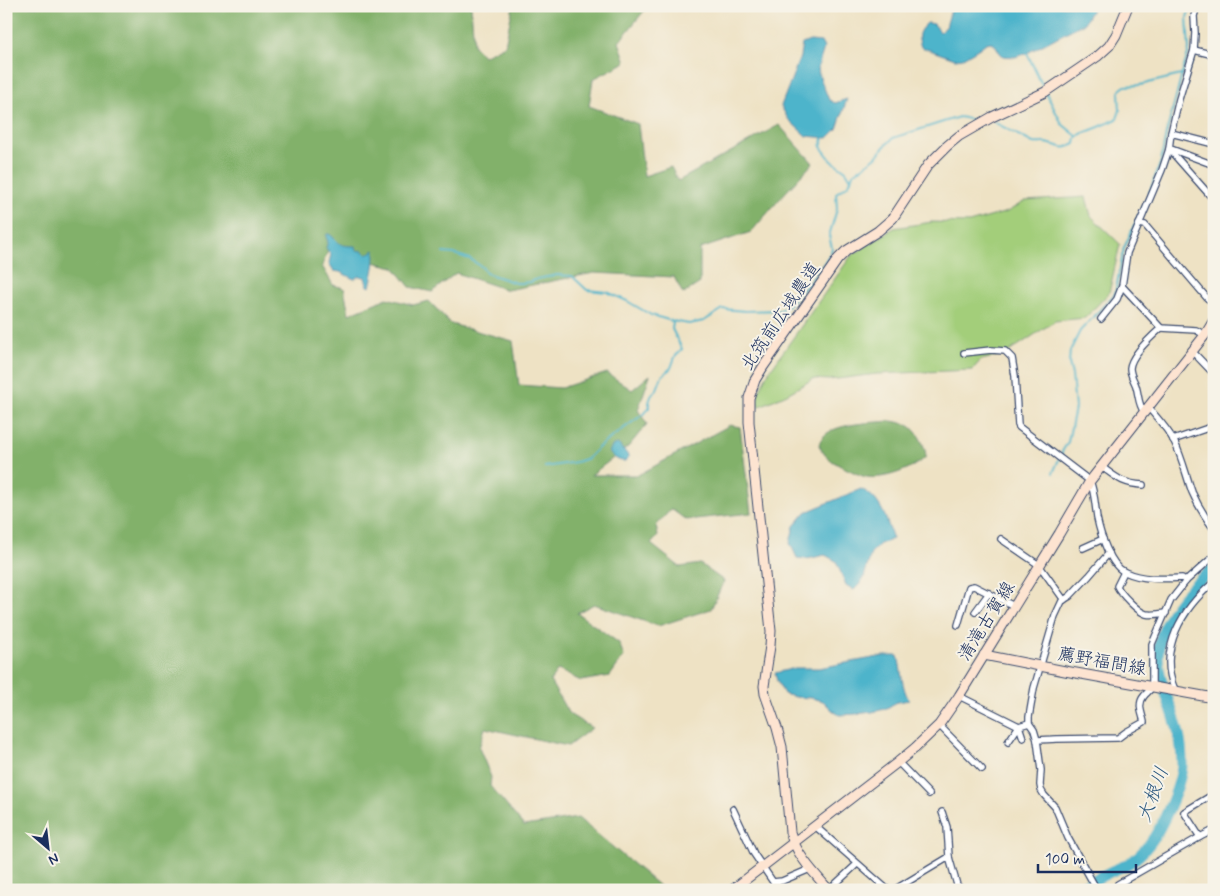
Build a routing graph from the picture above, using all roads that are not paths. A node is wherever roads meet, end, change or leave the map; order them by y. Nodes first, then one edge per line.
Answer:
1 (1128, 6) edge
2 (1197, 6) edge
3 (1194, 50) junction
4 (1214, 55) edge
5 (1171, 133) junction
6 (1214, 144) edge
7 (1169, 149) junction
8 (1214, 165) edge
9 (1214, 200) edge
10 (1139, 224) junction
11 (1122, 286) junction
12 (1214, 303) edge
13 (1101, 319) dead end
14 (1214, 320) edge
15 (1161, 328) junction
16 (1205, 335) junction
17 (1192, 351) junction
18 (964, 353) dead end
19 (1214, 374) edge
20 (1146, 410) junction
21 (1214, 424) edge
22 (1173, 440) junction
23 (1102, 467) junction
24 (1090, 481) junction
25 (1143, 485) dead end
26 (1214, 529) edge
27 (1001, 539) dead end
28 (1103, 539) junction
29 (1083, 548) dead end
30 (1109, 553) junction
31 (1214, 556) edge
32 (1039, 565) junction
33 (1124, 572) junction
34 (1186, 581) junction
35 (1213, 583) edge
36 (989, 593) junction
37 (1064, 600) junction
38 (1014, 606) junction
39 (975, 612) dead end
40 (1166, 613) junction
41 (958, 625) dead end
42 (984, 655) junction
43 (1041, 666) junction
44 (1155, 687) junction
45 (1176, 690) junction
46 (959, 696) junction
47 (1214, 698) edge
48 (1029, 723) junction
49 (939, 725) junction
50 (1019, 726) junction
51 (1023, 738) dead end
52 (1037, 740) junction
53 (1008, 742) dead end
54 (898, 762) junction
55 (982, 769) dead end
56 (930, 794) dead end
57 (1214, 794) edge
58 (733, 809) dead end
59 (942, 812) dead end
60 (815, 826) junction
61 (1214, 830) edge
62 (1200, 837) junction
63 (793, 843) junction
64 (949, 857) junction
65 (858, 864) junction
66 (762, 867) junction
67 (810, 869) junction
68 (1118, 884) dead end
69 (732, 890) edge
70 (829, 890) edge
71 (888, 890) edge
72 (894, 890) edge
73 (962, 890) edge
74 (1096, 890) edge

1 - 63 street, 北筑前広域農道
2 - 3 street
3 - 4 street
3 - 5 street
5 - 6 street
5 - 7 street
7 - 8 street
7 - 9 street
7 - 10 street
10 - 11 street
10 - 12 street
11 - 13 street
11 - 15 street
14 - 16 street, 清滝古賀線
15 - 16 street
15 - 20 street
16 - 17 street, 清滝古賀線
17 - 19 street
17 - 20 street, 清滝古賀線
18 - 24 street
20 - 22 street
20 - 23 street, 清滝古賀線
21 - 22 street
22 - 26 street
23 - 24 street, 清滝古賀線
23 - 25 street
24 - 28 street
24 - 32 street, 清滝古賀線
27 - 32 street
28 - 29 street
28 - 30 street
30 - 33 street
30 - 37 street
31 - 34 street
32 - 37 street
32 - 38 street, 清滝古賀線
33 - 34 street
33 - 40 street
34 - 40 street
35 - 45 street
36 - 38 street
36 - 39 street
36 - 41 street
37 - 43 street
38 - 42 street, 清滝古賀線
40 - 44 street
42 - 43 street, 薦野福間線
42 - 46 street, 清滝古賀線
43 - 44 street, 薦野福間線
43 - 48 street
44 - 45 street, 薦野福間線
44 - 52 street
45 - 47 street, 薦野福間線
46 - 49 street, 清滝古賀線
46 - 50 street
48 - 50 street
48 - 52 street
49 - 54 street, 清滝古賀線
49 - 55 street
50 - 51 street
50 - 53 street
52 - 74 street
54 - 56 street
54 - 60 street, 清滝古賀線
57 - 62 street
58 - 66 street
59 - 64 street
60 - 63 street, 清滝古賀線
60 - 65 street
61 - 62 street
62 - 68 street
63 - 66 street, 清滝古賀線
63 - 67 street, 北筑前広域農道
64 - 72 street
64 - 73 street
65 - 70 street
65 - 71 street
66 - 67 street
66 - 69 street, 清滝古賀線
67 - 70 street, 北筑前広域農道

